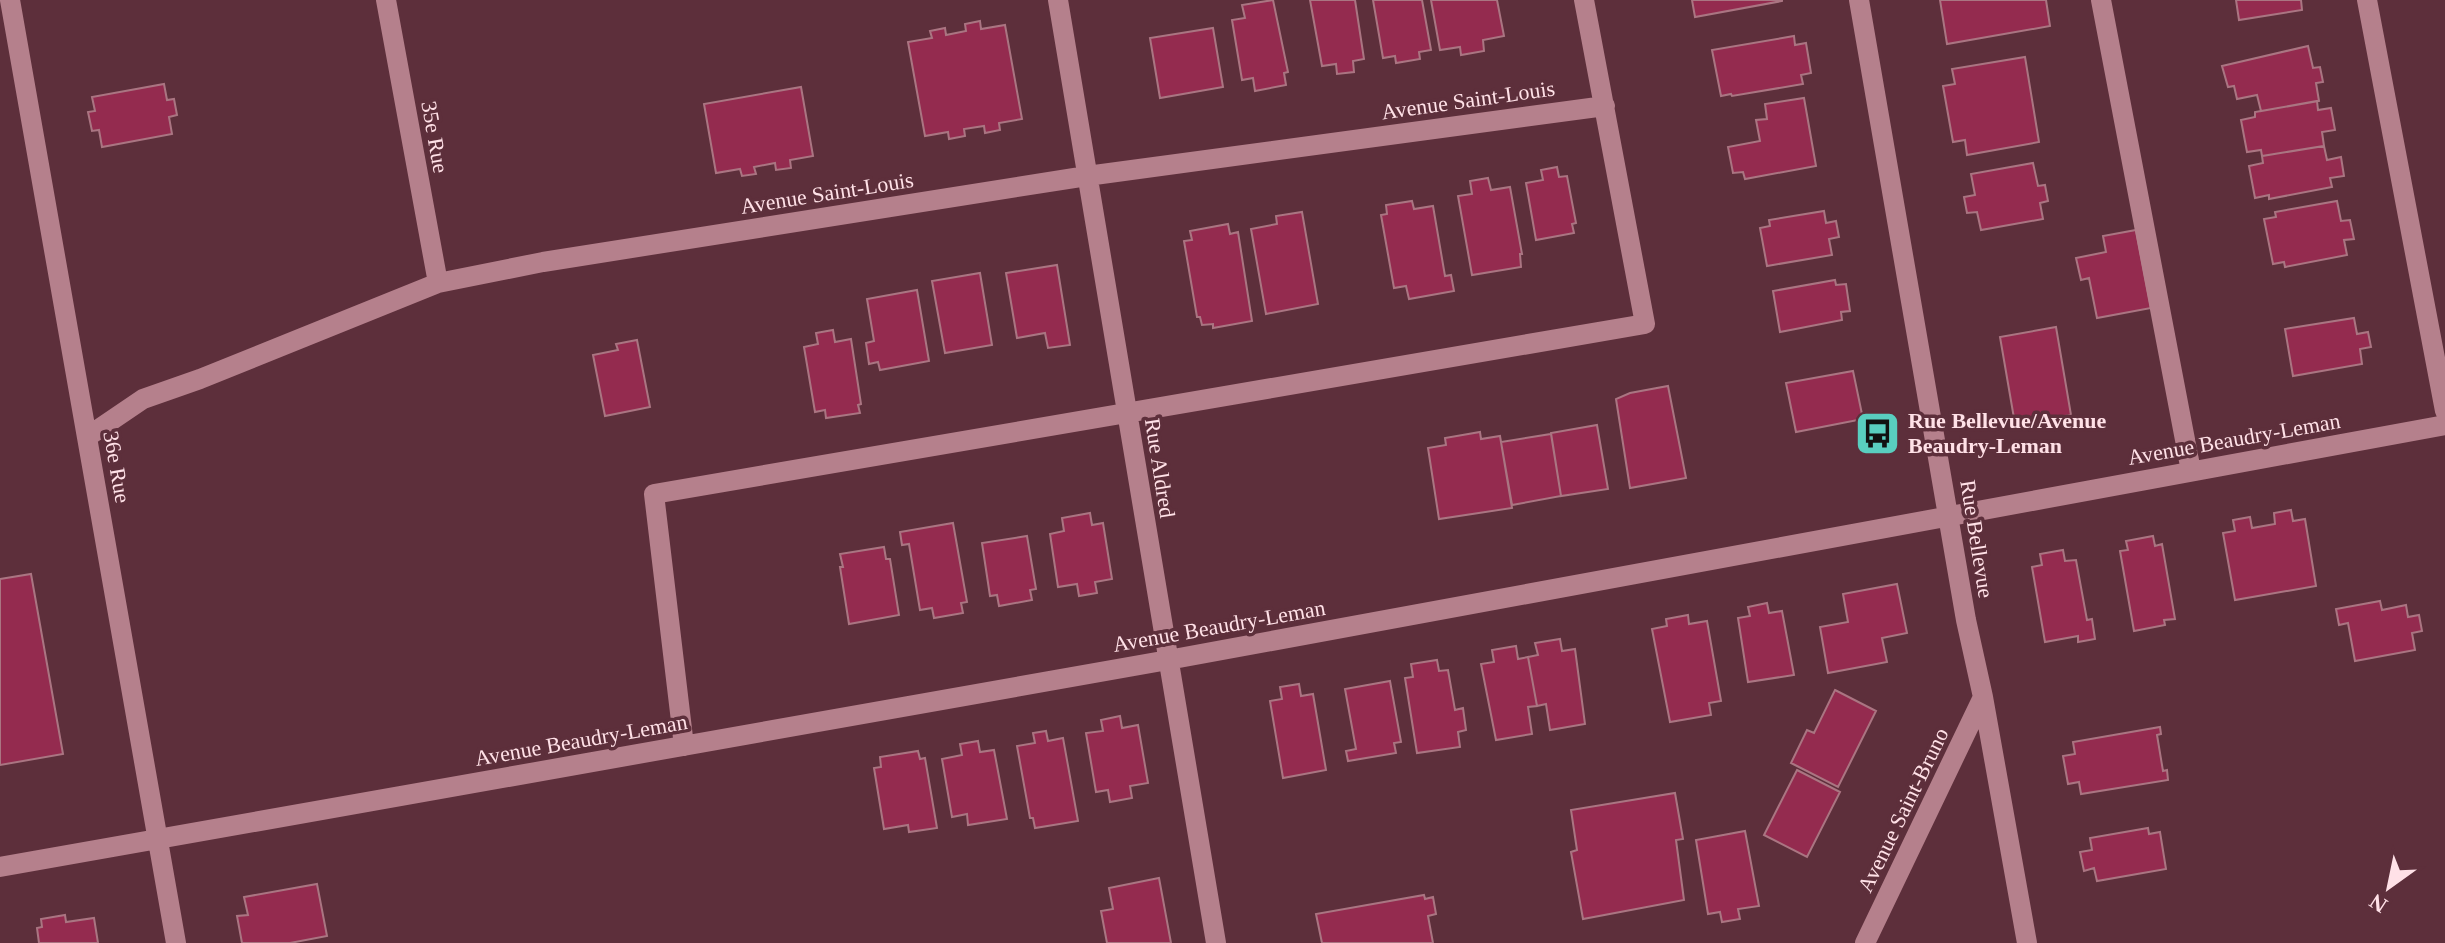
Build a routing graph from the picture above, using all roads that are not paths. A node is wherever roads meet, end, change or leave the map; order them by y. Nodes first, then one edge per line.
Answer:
1 (10, 0) edge
2 (386, 0) edge
3 (1058, 0) edge
4 (1584, 0) edge
5 (1859, 0) edge
6 (2101, 0) edge
7 (2367, 0) edge
8 (1605, 106) junction
9 (1087, 176) junction
10 (438, 283) junction
11 (2445, 411) edge
12 (1127, 412) junction
13 (2445, 425) edge
14 (87, 437) junction
15 (2191, 471) junction
16 (1949, 515) junction
17 (1168, 660) junction
18 (1983, 697) junction
19 (684, 746) junction
20 (158, 840) junction
21 (0, 867) edge
22 (176, 943) edge
23 (1216, 943) edge
24 (1865, 943) edge
25 (2027, 943) edge

1 - 14 street, 36e Rue
2 - 10 street, 35e Rue
3 - 9 street, Rue Aldred
4 - 8 street
5 - 16 street, Rue Bellevue
6 - 15 street
7 - 11 street
8 - 9 street, Avenue Saint-Louis
8 - 12 street
9 - 10 street, Avenue Saint-Louis
9 - 12 street, Rue Aldred
10 - 14 street, Avenue Saint-Louis
12 - 17 street, Rue Aldred
12 - 19 street
13 - 15 street, Avenue Beaudry-Leman
14 - 20 street, 36e Rue
15 - 16 street, Avenue Beaudry-Leman
16 - 17 street, Avenue Beaudry-Leman
16 - 18 street, Rue Bellevue
17 - 19 street, Avenue Beaudry-Leman
17 - 23 street, Rue Aldred
18 - 24 street, Avenue Saint-Bruno
18 - 25 street, Rue Bellevue
19 - 20 street, Avenue Beaudry-Leman
20 - 21 street, Avenue Beaudry-Leman
20 - 22 street, 36e Rue

